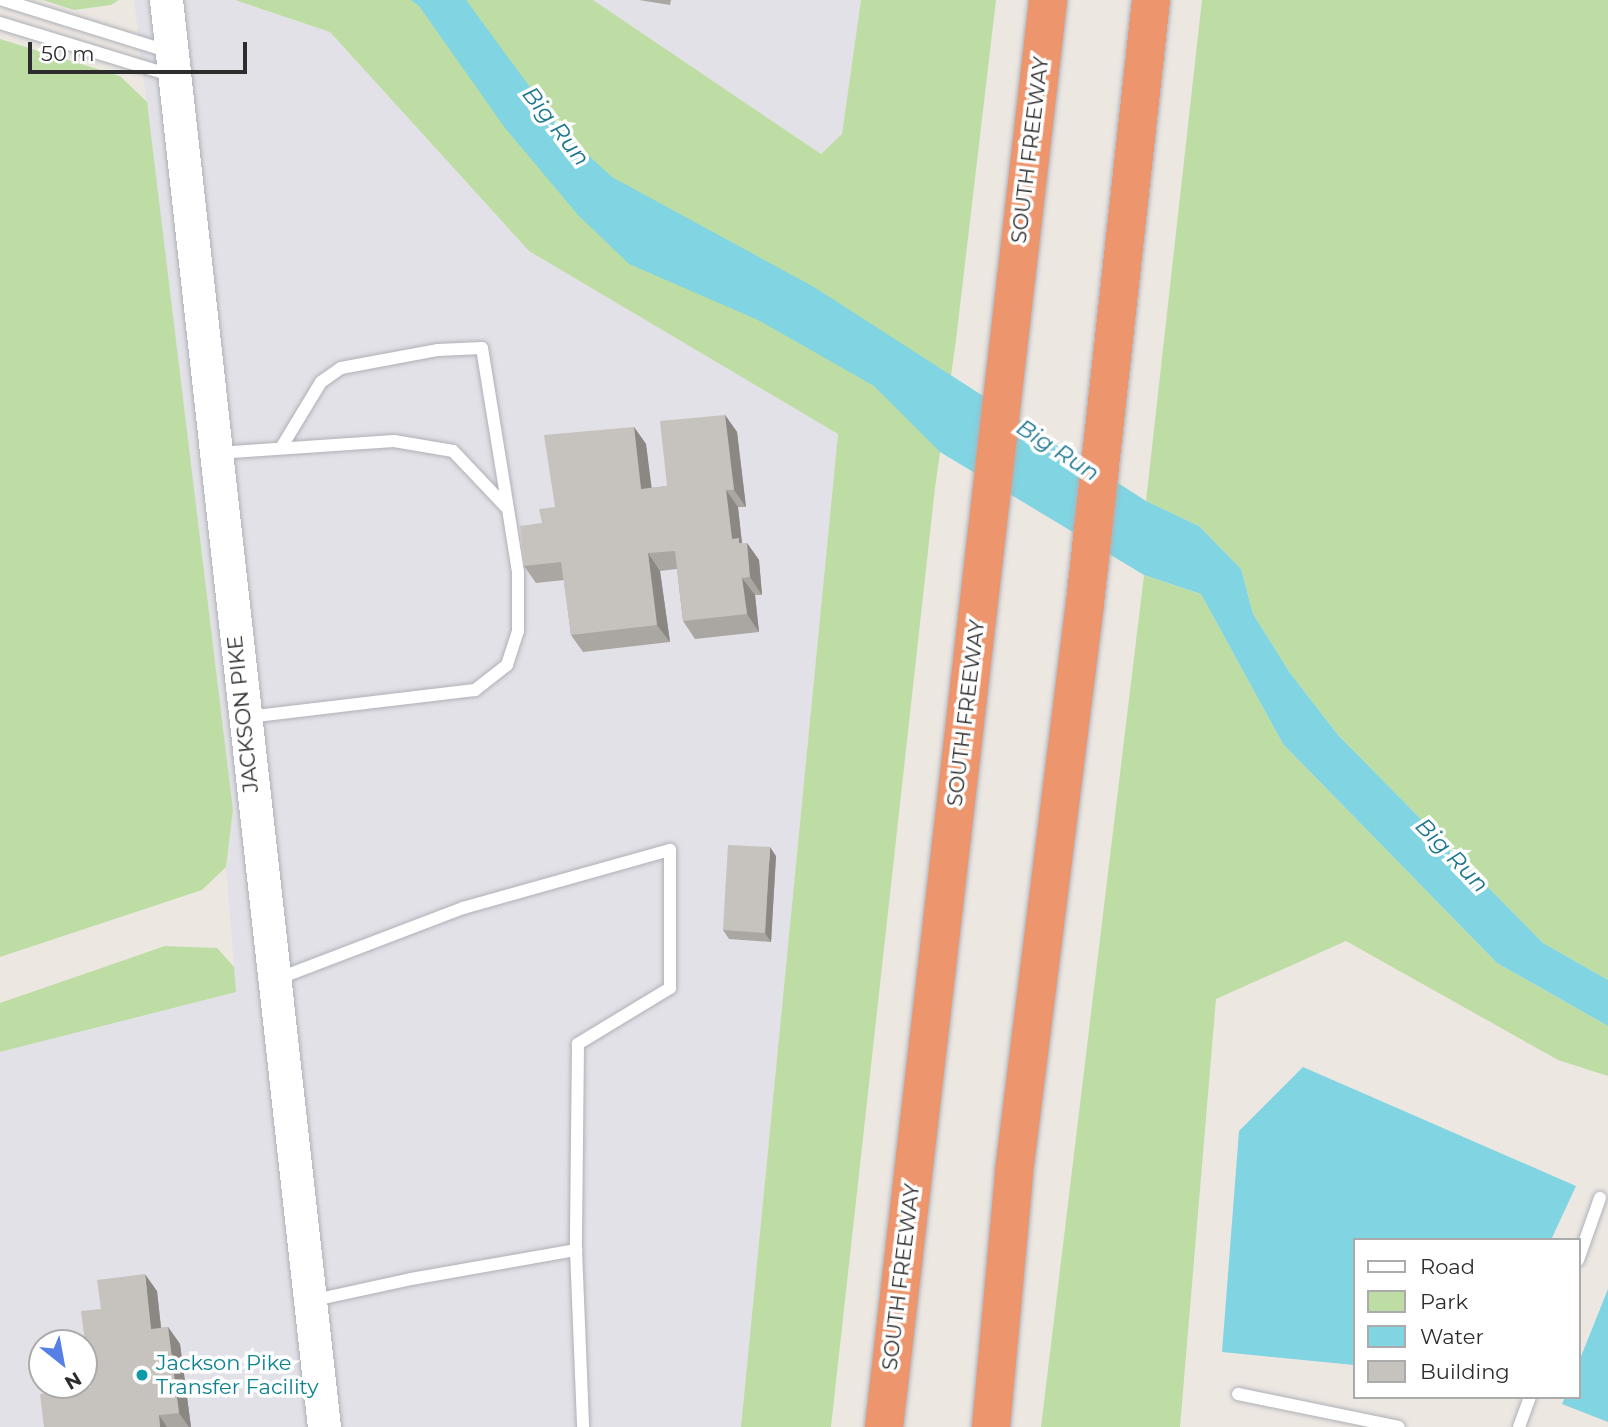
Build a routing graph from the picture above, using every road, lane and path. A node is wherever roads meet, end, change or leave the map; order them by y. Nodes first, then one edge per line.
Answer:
1 (4, 0) edge
2 (166, 0) edge
3 (1048, 0) edge
4 (1151, 0) edge
5 (0, 23) edge
6 (172, 64) junction
7 (281, 448) junction
8 (214, 453) junction
9 (508, 509) junction
10 (244, 718) junction
11 (273, 981) junction
12 (1600, 1198) dead end
13 (576, 1250) junction
14 (1580, 1254) edge
15 (310, 1301) junction
16 (1238, 1394) dead end
17 (1529, 1399) edge
18 (324, 1427) edge
19 (583, 1427) edge
20 (884, 1427) edge
21 (990, 1427) edge
22 (1399, 1427) edge
23 (1519, 1427) edge

1 - 6 lane
2 - 6 main road, JACKSON PIKE
3 - 20 highway, SOUTH FREEWAY
4 - 21 highway
5 - 6 lane
6 - 8 main road, JACKSON PIKE
7 - 8 lane
7 - 9 lane
7 - 9 lane
8 - 10 main road, JACKSON PIKE
9 - 10 lane
10 - 11 main road, JACKSON PIKE
11 - 13 lane
11 - 15 main road, JACKSON PIKE
12 - 14 lane
13 - 15 lane
13 - 19 lane
15 - 18 main road, JACKSON PIKE
16 - 22 lane
17 - 23 lane

